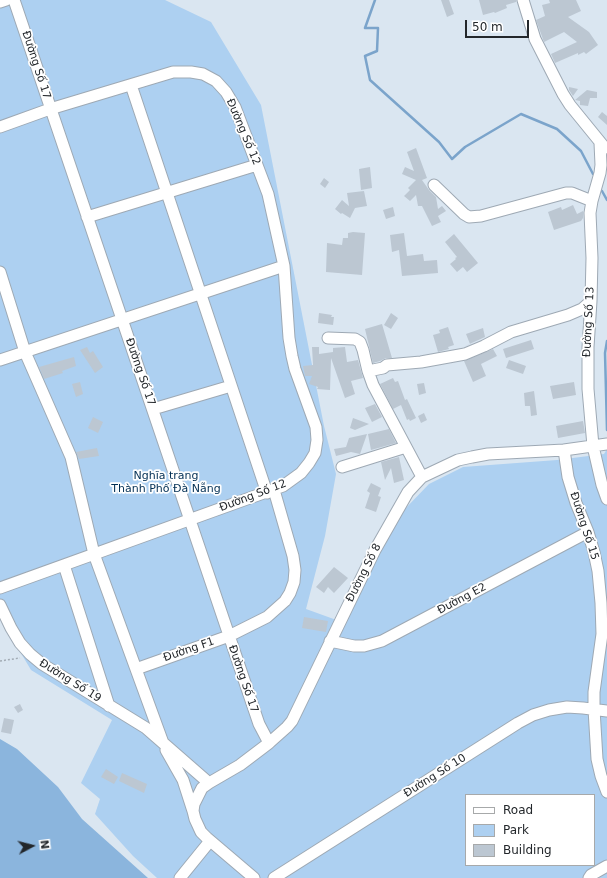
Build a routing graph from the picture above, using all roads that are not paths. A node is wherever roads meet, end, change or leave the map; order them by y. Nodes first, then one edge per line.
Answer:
1 (6, 0) edge
2 (14, 0) edge
3 (523, 0) edge
4 (0, 2) edge
5 (131, 85) junction
6 (50, 109) junction
7 (0, 127) edge
8 (603, 147) edge
9 (257, 165) junction
10 (434, 185) dead end
11 (167, 192) junction
12 (592, 201) junction
13 (87, 217) junction
14 (284, 266) junction
15 (0, 272) edge
16 (201, 293) junction
17 (591, 302) junction
18 (122, 319) junction
19 (328, 338) dead end
20 (26, 352) junction
21 (0, 360) edge
22 (368, 371) junction
23 (231, 386) junction
24 (153, 409) junction
25 (607, 444) edge
26 (593, 446) junction
27 (406, 447) junction
28 (564, 450) junction
29 (342, 467) dead end
30 (422, 477) junction
31 (270, 491) junction
32 (607, 500) edge
33 (190, 520) junction
34 (588, 532) junction
35 (94, 554) junction
36 (64, 565) junction
37 (0, 588) edge
38 (0, 605) edge
39 (229, 636) junction
40 (330, 642) junction
41 (136, 669) junction
42 (109, 706) junction
43 (594, 709) junction
44 (607, 711) edge
45 (161, 741) junction
46 (269, 743) junction
47 (209, 783) junction
48 (607, 792) edge
49 (193, 811) junction
50 (210, 841) junction
51 (607, 866) edge
52 (180, 878) edge
53 (254, 878) edge
54 (274, 878) edge
55 (590, 878) edge

1 - 4 street
2 - 6 street, Đường Số 17
3 - 8 street
5 - 6 street, Đường Số 12
5 - 9 street, Đường Số 12
5 - 11 street, Đường F1
6 - 7 street, Đường Số 12
6 - 13 street, Đường Số 17
8 - 12 street, Đường Số 13
9 - 11 street
9 - 14 street, Đường Số 12
10 - 12 street
11 - 13 street
11 - 16 street, Đường F1
12 - 17 street, Đường Số 13
13 - 18 street, Đường Số 17
14 - 16 street
14 - 31 street, Đường Số 12
15 - 20 street
16 - 18 street
16 - 23 street, Đường F1
17 - 22 street
17 - 26 street, Đường Số 13
18 - 20 street
18 - 24 street, Đường Số 17
19 - 22 street
20 - 21 street
20 - 35 street
22 - 27 street
23 - 24 street
23 - 31 street, Đường F1
24 - 33 street, Đường Số 17
25 - 26 street, Đường Số 8
26 - 28 street, Đường Số 8
26 - 32 street, Đường Số 13
27 - 29 street
27 - 30 street
28 - 30 street, Đường Số 8
28 - 34 street, Đường Số 15
30 - 40 street, Đường Số 8
31 - 33 street, Đường Số 12
31 - 39 street, Đường F1
33 - 35 street, Đường Số 12
33 - 39 street, Đường Số 17
34 - 40 street, Đường E2
34 - 43 street, Đường Số 15
35 - 36 street, Đường Số 12
35 - 41 street
36 - 37 street, Đường Số 12
36 - 42 street
38 - 42 street, Đường Số 19
39 - 41 street, Đường F1
39 - 46 street, Đường Số 17
40 - 46 street, Đường Số 8
41 - 45 street
42 - 45 street, Đường Số 19
43 - 44 street, Đường Số 10
43 - 48 street, Đường Số 15
43 - 54 street, Đường Số 10
45 - 47 street, Đường Số 19
45 - 49 street, Đường Số 19
46 - 47 street, Đường Số 8
47 - 49 street, Đường Số 8
49 - 50 street, Đường Số 19
50 - 52 street
50 - 53 street, Đường Số 19
51 - 55 street

